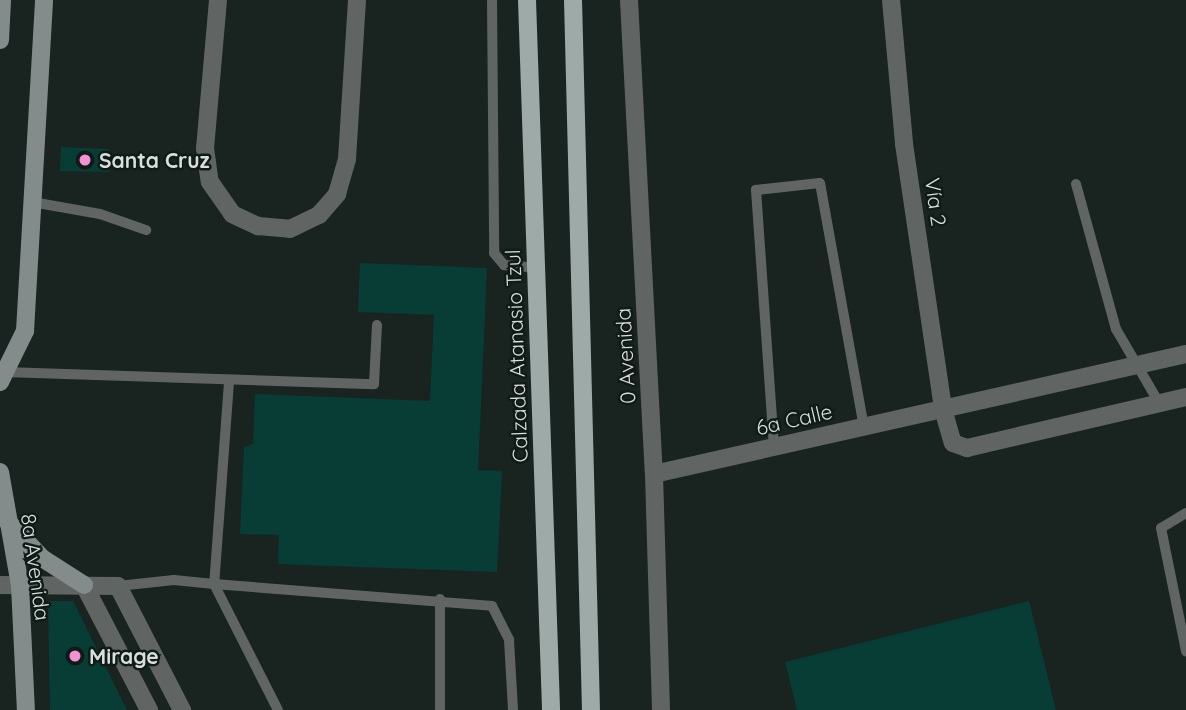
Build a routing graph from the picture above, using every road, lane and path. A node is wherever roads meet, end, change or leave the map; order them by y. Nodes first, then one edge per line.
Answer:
1 (2, 0) edge
2 (44, 0) edge
3 (218, 0) edge
4 (356, 0) edge
5 (492, 0) edge
6 (527, 0) edge
7 (573, 0) edge
8 (629, 0) edge
9 (891, 0) edge
10 (0, 40) edge
11 (1076, 184) dead end
12 (32, 202) junction
13 (146, 230) dead end
14 (536, 268) junction
15 (377, 326) dead end
16 (1186, 354) edge
17 (1139, 364) junction
18 (2, 375) edge
19 (229, 382) junction
20 (1186, 397) edge
21 (1159, 403) junction
22 (943, 409) junction
23 (864, 427) junction
24 (774, 447) junction
25 (0, 472) edge
26 (654, 474) junction
27 (1186, 513) edge
28 (8, 522) junction
29 (214, 584) junction
30 (0, 585) edge
31 (20, 585) junction
32 (84, 585) junction
33 (118, 586) junction
34 (440, 600) junction
35 (1186, 651) edge
36 (26, 710) edge
37 (149, 710) edge
38 (182, 710) edge
39 (278, 710) edge
40 (440, 710) edge
41 (513, 710) edge
42 (551, 710) edge
43 (591, 710) edge
44 (661, 710) edge

1 - 10 main road
2 - 12 main road
3 - 4 street
5 - 14 lane
6 - 14 main road, Calzada Atanasio Tzul
7 - 43 main road
8 - 26 street, 0 Avenida
9 - 22 street, Vía 2
11 - 17 lane
12 - 13 lane
12 - 18 main road
14 - 42 main road, Calzada Atanasio Tzul
15 - 19 lane
16 - 17 street, 6a Calle
17 - 21 lane
17 - 22 street, 6a Calle
18 - 19 lane
19 - 29 lane
20 - 21 street
21 - 22 street
22 - 23 street, 6a Calle
23 - 24 street, 6a Calle
23 - 24 lane
24 - 26 street, 6a Calle
25 - 28 main road, 8a Avenida
26 - 44 street, 0 Avenida
27 - 35 lane
28 - 31 main road, 8a Avenida
28 - 32 main road
29 - 33 lane
29 - 34 lane
29 - 39 lane
30 - 31 street
31 - 32 street
31 - 36 main road, 8a Avenida
32 - 33 street
32 - 37 street
33 - 38 street
34 - 40 lane
34 - 41 lane

